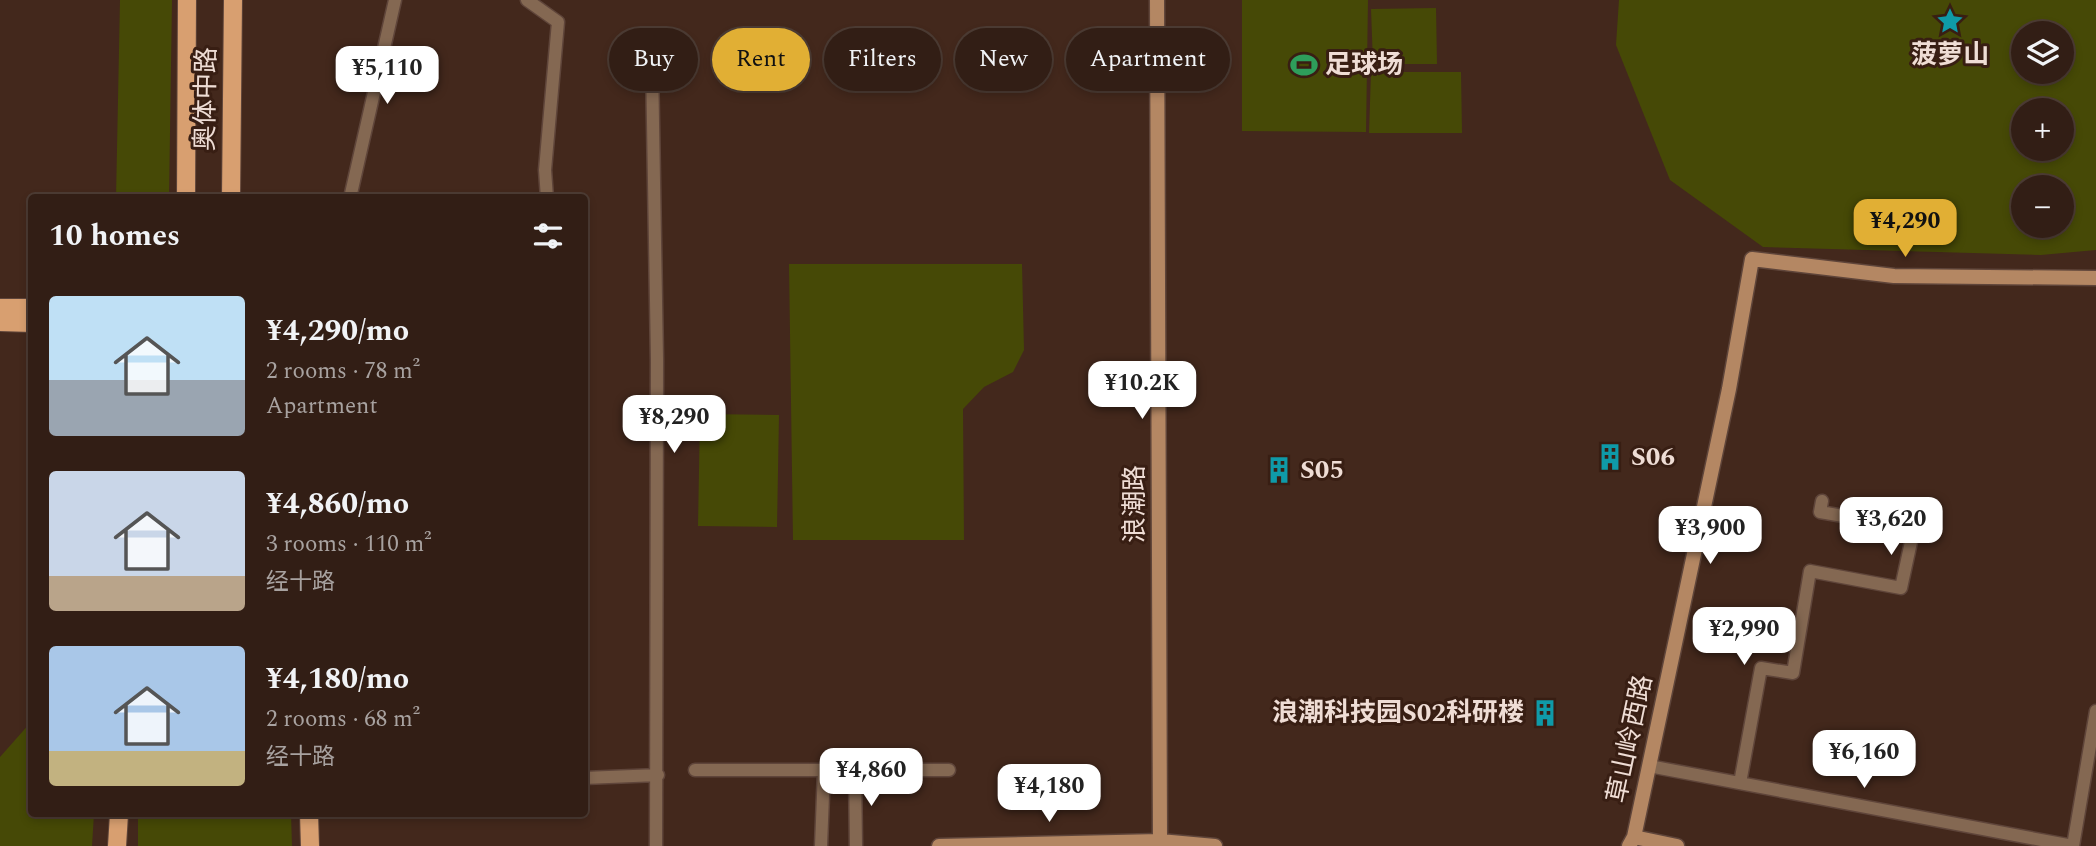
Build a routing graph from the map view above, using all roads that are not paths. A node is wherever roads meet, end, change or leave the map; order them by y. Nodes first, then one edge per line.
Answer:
1 (187, 0) edge
2 (233, 0) edge
3 (395, 0) edge
4 (527, 0) edge
5 (1157, 0) edge
6 (652, 91) edge
7 (186, 194) edge
8 (231, 194) edge
9 (351, 194) edge
10 (547, 194) edge
11 (2096, 278) edge
12 (0, 308) edge
13 (28, 308) edge
14 (0, 322) edge
15 (28, 323) edge
16 (1822, 501) dead end
17 (2096, 711) edge
18 (1649, 766) junction
19 (695, 770) dead end
20 (824, 770) junction
21 (855, 770) junction
22 (950, 770) dead end
23 (658, 775) junction
24 (588, 778) edge
25 (1740, 783) junction
26 (119, 817) edge
27 (309, 817) edge
28 (1160, 841) junction
29 (1632, 841) edge
30 (117, 846) edge
31 (310, 846) edge
32 (656, 846) edge
33 (821, 846) edge
34 (856, 846) edge
35 (939, 846) edge
36 (1215, 846) edge
37 (1677, 846) edge
38 (2074, 846) edge

1 - 7 main road, 奥体中路
2 - 8 main road, 奥体中路
3 - 9 street
4 - 10 street
5 - 28 main road, 浪潮路
6 - 23 street
11 - 18 main road, 草山岭西路
12 - 13 main road
14 - 15 main road
16 - 25 street
17 - 38 street
18 - 25 street
18 - 29 main road, 草山岭西路
19 - 20 street
20 - 21 street
20 - 33 street
21 - 22 street
21 - 34 street
23 - 24 street
23 - 32 street
25 - 38 street
26 - 30 main road
27 - 31 main road
28 - 35 main road
28 - 36 main road
29 - 37 main road

